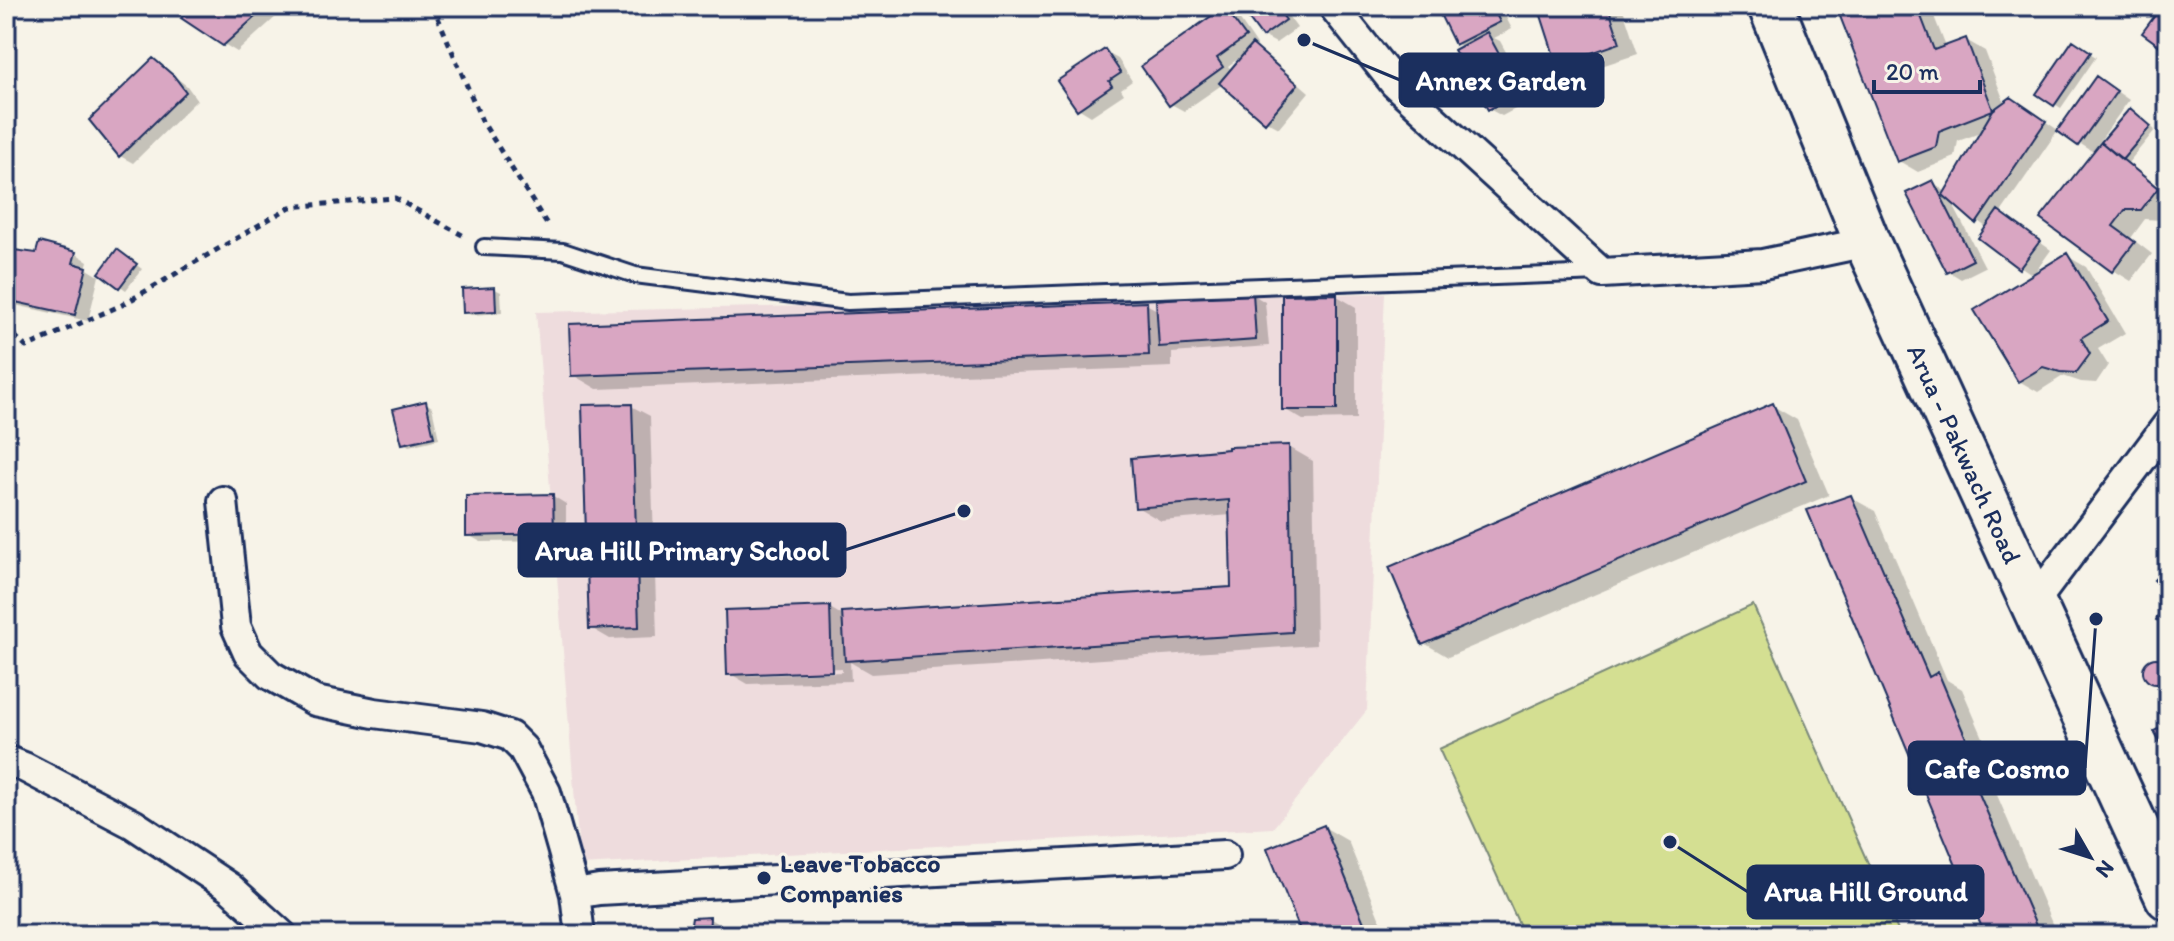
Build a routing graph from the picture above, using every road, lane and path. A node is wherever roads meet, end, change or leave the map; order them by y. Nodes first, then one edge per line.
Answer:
1 (433, 6) edge
2 (1333, 6) edge
3 (1771, 6) edge
4 (1867, 242) junction
5 (484, 247) joint
6 (563, 251) junction
7 (1602, 273) junction
8 (6, 327) edge
9 (2168, 424) edge
10 (223, 501) dead end
11 (2032, 605) junction
12 (6, 760) edge
13 (1225, 855) dead end
14 (575, 894) junction
15 (2168, 897) edge
16 (282, 935) edge
17 (580, 935) edge

1 - 6 path
2 - 7 street
3 - 4 main road, Arua - Pakwach Road
4 - 7 street
4 - 11 main road, Arua - Pakwach Road
5 - 6 lane
5 - 8 path
6 - 7 lane
9 - 11 street
10 - 14 street
11 - 15 main road, Arua - Pakwach Road
12 - 16 street
13 - 14 street
14 - 17 street

